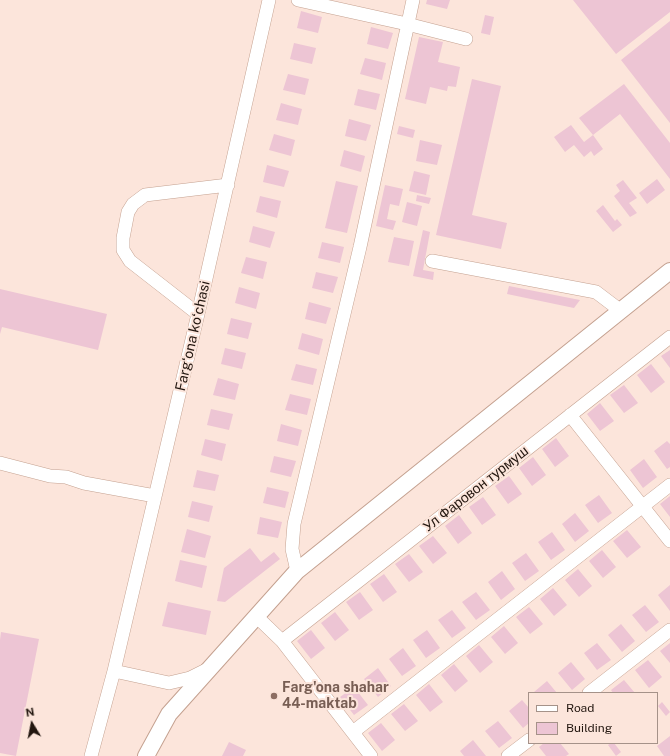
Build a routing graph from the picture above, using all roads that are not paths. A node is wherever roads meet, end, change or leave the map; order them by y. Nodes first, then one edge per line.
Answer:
1 (269, 0) edge
2 (298, 0) edge
3 (413, 0) edge
4 (407, 24) junction
5 (466, 39) dead end
6 (228, 185) junction
7 (432, 261) dead end
8 (670, 271) edge
9 (621, 311) junction
10 (198, 314) junction
11 (670, 337) edge
12 (570, 415) junction
13 (0, 463) edge
14 (670, 484) edge
15 (155, 496) junction
16 (642, 506) junction
17 (670, 542) edge
18 (297, 571) junction
19 (256, 616) junction
20 (670, 630) edge
21 (282, 641) junction
22 (210, 668) junction
23 (114, 671) junction
24 (590, 692) edge
25 (353, 732) junction
26 (528, 741) edge
27 (91, 756) edge
28 (146, 756) edge
29 (371, 756) edge
30 (508, 756) edge

1 - 6 street, Fargʻona koʻchasi
2 - 4 street
3 - 4 street
4 - 5 street
4 - 18 street
6 - 10 street, Fargʻona koʻchasi
6 - 10 street
7 - 9 street
8 - 9 main road
9 - 18 main road
10 - 15 street, Fargʻona koʻchasi
11 - 12 street, Ул Фаровон турмуш
12 - 16 street
12 - 21 street, Ул Фаровон турмуш
13 - 15 street
14 - 16 street
15 - 23 street, Fargʻona koʻchasi
16 - 17 street
16 - 25 street
18 - 19 main road
19 - 21 street
19 - 22 main road
20 - 24 street
21 - 25 street
22 - 23 street
22 - 28 main road
23 - 27 street, Fargʻona koʻchasi
25 - 29 street
26 - 30 street

